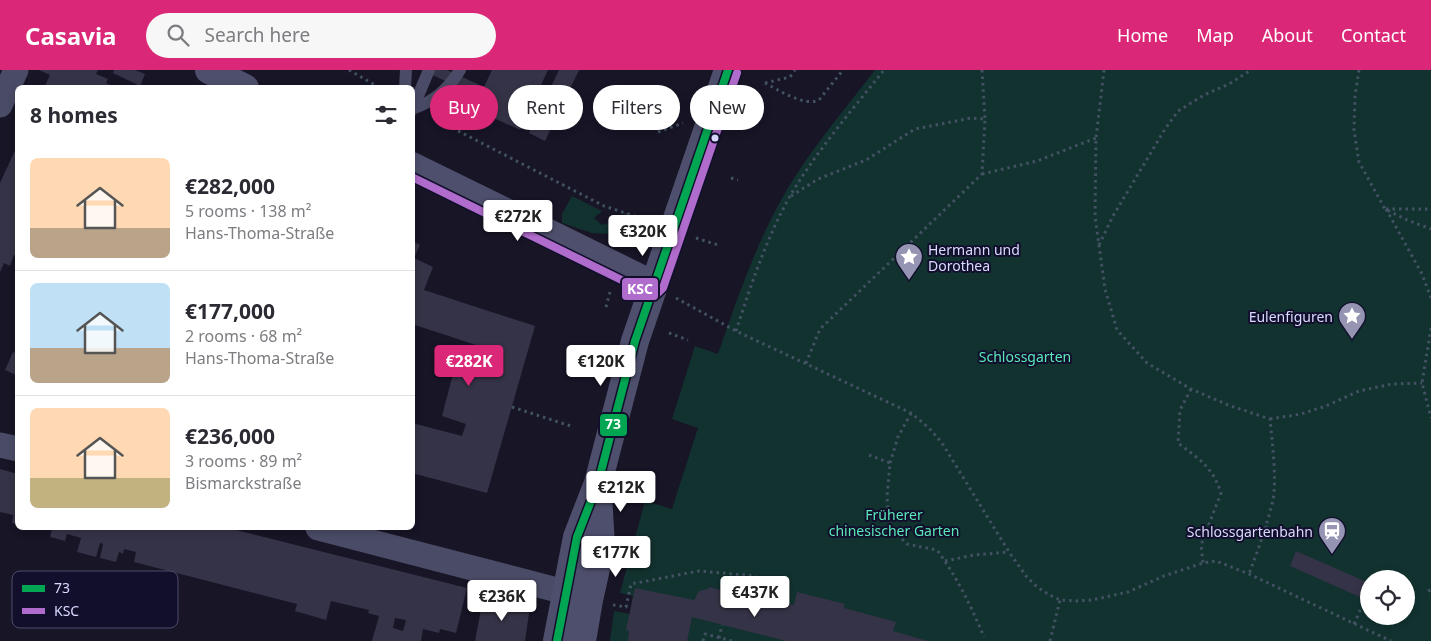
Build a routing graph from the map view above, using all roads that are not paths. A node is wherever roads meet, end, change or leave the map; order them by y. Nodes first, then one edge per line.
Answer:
1 (16, 70) edge
2 (209, 70) edge
3 (406, 70) edge
4 (429, 70) edge
5 (460, 70) edge
6 (728, 70) edge
7 (239, 85) edge
8 (405, 85) edge
9 (415, 103) edge
10 (0, 105) edge
11 (415, 107) edge
12 (415, 167) edge
13 (654, 285) junction
14 (0, 445) edge
15 (15, 448) edge
16 (598, 483) junction
17 (326, 530) edge
18 (565, 592) junction
19 (557, 641) edge
20 (582, 641) edge

1 - 10 street
2 - 7 main road
3 - 8 lane
4 - 9 lane
5 - 11 lane
6 - 13 main road
12 - 13 main road
13 - 16 main road
14 - 15 street
16 - 18 main road
16 - 20 main road
17 - 18 street
18 - 19 main road

